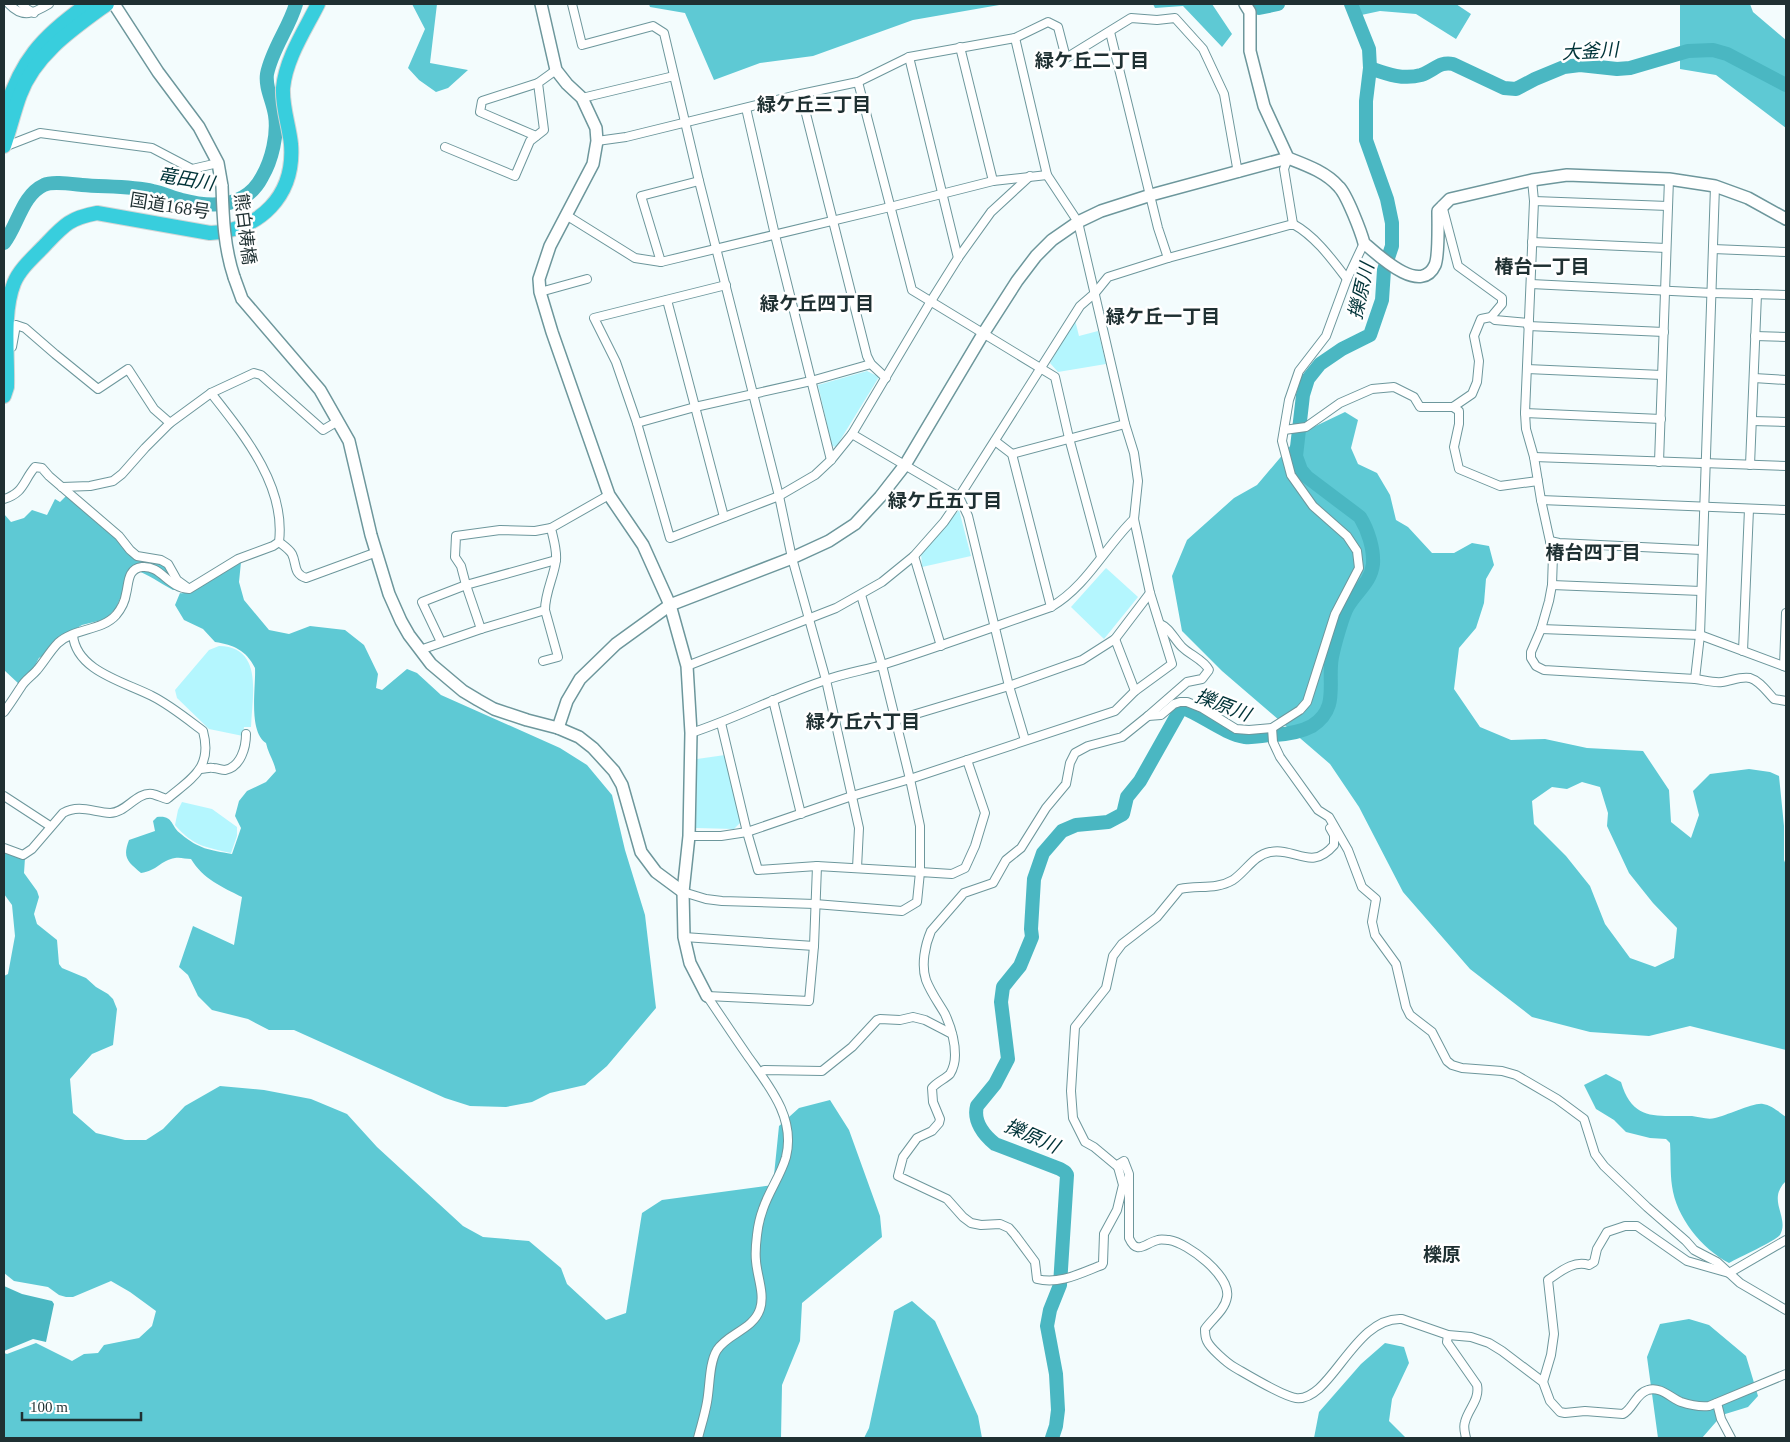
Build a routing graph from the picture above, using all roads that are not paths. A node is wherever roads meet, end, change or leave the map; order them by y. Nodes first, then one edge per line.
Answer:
1 (9, 4) edge
2 (22, 4) edge
3 (49, 4) edge
4 (88, 4) edge
5 (107, 4) edge
6 (114, 4) edge
7 (318, 4) edge
8 (541, 4) edge
9 (572, 4) edge
10 (1245, 4) edge
11 (34, 13) junction
12 (1110, 32) junction
13 (1015, 38) junction
14 (960, 47) junction
15 (909, 57) junction
16 (556, 70) junction
17 (674, 76) junction
18 (858, 82) junction
19 (538, 83) junction
20 (802, 94) junction
21 (582, 98) junction
22 (746, 108) junction
23 (4, 116) edge
24 (685, 122) junction
25 (536, 136) junction
26 (597, 141) junction
27 (4, 147) edge
28 (445, 147) dead end
29 (1288, 158) junction
30 (218, 163) junction
31 (1238, 173) junction
32 (1047, 175) junction
33 (1030, 176) junction
34 (1669, 179) junction
35 (1532, 180) junction
36 (699, 181) junction
37 (993, 181) junction
38 (1715, 186) junction
39 (941, 194) junction
40 (1150, 195) junction
41 (1534, 201) junction
42 (1442, 205) junction
43 (1668, 206) junction
44 (890, 207) junction
45 (566, 215) junction
46 (1786, 219) edge
47 (834, 220) junction
48 (1078, 222) junction
49 (1292, 224) junction
50 (775, 235) junction
51 (1532, 242) junction
52 (1369, 247) junction
53 (1666, 248) junction
54 (1713, 249) junction
55 (716, 250) junction
56 (1786, 252) edge
57 (958, 258) junction
58 (1168, 258) junction
59 (661, 262) junction
60 (1347, 278) junction
61 (587, 279) dead end
62 (1531, 284) junction
63 (726, 285) junction
64 (1666, 291) junction
65 (540, 292) junction
66 (1095, 293) junction
67 (1712, 293) junction
68 (1757, 294) junction
69 (1786, 295) edge
70 (667, 300) junction
71 (931, 301) junction
72 (1491, 318) junction
73 (1529, 325) junction
74 (5, 332) edge
75 (1664, 332) junction
76 (983, 334) junction
77 (1755, 336) junction
78 (1786, 337) edge
79 (7, 349) junction
80 (871, 364) junction
81 (1040, 369) junction
82 (1527, 369) junction
83 (1662, 375) junction
84 (886, 378) junction
85 (1754, 378) junction
86 (1786, 380) edge
87 (811, 381) junction
88 (212, 393) junction
89 (754, 394) junction
90 (4, 396) edge
91 (695, 407) junction
92 (1453, 407) junction
93 (1525, 413) junction
94 (1661, 419) junction
95 (338, 421) junction
96 (1752, 421) junction
97 (1786, 422) edge
98 (170, 423) junction
99 (638, 423) junction
100 (1125, 424) junction
101 (1284, 430) junction
102 (852, 434) junction
103 (1069, 438) junction
104 (995, 441) junction
105 (1012, 454) junction
106 (1534, 457) junction
107 (831, 460) junction
108 (1659, 462) junction
109 (1704, 463) junction
110 (905, 465) junction
111 (1750, 465) junction
112 (1786, 466) edge
113 (1538, 481) junction
114 (62, 486) junction
115 (609, 495) junction
116 (779, 496) junction
117 (959, 496) junction
118 (4, 499) edge
119 (1541, 500) junction
120 (1703, 507) junction
121 (1749, 509) junction
122 (1786, 510) edge
123 (724, 517) junction
124 (1134, 519) junction
125 (551, 528) junction
126 (1550, 541) junction
127 (279, 542) junction
128 (1702, 550) junction
129 (377, 552) junction
130 (914, 556) junction
131 (1101, 557) junction
132 (792, 558) junction
133 (556, 560) junction
134 (466, 585) junction
135 (1552, 585) junction
136 (189, 589) junction
137 (1701, 592) junction
138 (1150, 593) junction
139 (861, 595) junction
140 (670, 605) junction
141 (1051, 607) junction
142 (545, 610) junction
143 (1786, 613) edge
144 (809, 618) junction
145 (1160, 624) junction
146 (994, 626) junction
147 (481, 629) junction
148 (1541, 629) junction
149 (73, 635) junction
150 (1700, 635) junction
151 (1115, 639) junction
152 (441, 642) junction
153 (940, 646) junction
154 (420, 650) junction
155 (1743, 650) junction
156 (543, 661) dead end
157 (882, 665) junction
158 (687, 666) junction
159 (1785, 666) edge
160 (1695, 679) junction
161 (826, 680) junction
162 (1009, 686) junction
163 (1135, 691) junction
164 (772, 700) junction
165 (1786, 701) edge
166 (4, 712) edge
167 (1148, 716) junction
168 (896, 720) junction
169 (721, 723) junction
170 (558, 728) junction
171 (691, 733) junction
172 (1272, 733) junction
173 (246, 734) dead end
174 (1025, 740) junction
175 (967, 760) junction
176 (201, 769) junction
177 (910, 779) junction
178 (4, 796) edge
179 (852, 796) junction
180 (1318, 810) junction
181 (801, 814) junction
182 (50, 826) junction
183 (747, 832) junction
184 (689, 836) junction
185 (4, 848) edge
186 (817, 866) junction
187 (857, 868) junction
188 (920, 872) junction
189 (683, 892) junction
190 (815, 904) junction
191 (684, 937) junction
192 (814, 946) junction
193 (707, 996) junction
194 (952, 1034) junction
195 (761, 1072) junction
196 (1118, 1166) junction
197 (1786, 1240) edge
198 (1729, 1273) junction
199 (1786, 1310) edge
200 (1448, 1335) junction
201 (1786, 1374) edge
202 (1543, 1382) junction
203 (1717, 1403) junction
204 (698, 1438) edge
205 (1466, 1438) edge
206 (1731, 1438) edge

1 - 11 street
2 - 11 street
3 - 11 street
4 - 23 highway
5 - 27 highway
6 - 30 street, 熊白梼橋
7 - 74 highway, 国道168号
8 - 16 street
9 - 17 street
10 - 29 street
12 - 13 street
12 - 31 street
12 - 40 street
13 - 14 street
13 - 32 street
14 - 15 street
14 - 37 street
15 - 18 street
15 - 39 street
16 - 19 street
16 - 21 street
17 - 21 street
17 - 24 street
18 - 20 street
18 - 44 street
19 - 25 street
19 - 25 street
20 - 22 street
20 - 47 street
21 - 26 street
22 - 24 street
22 - 50 street
24 - 26 street
24 - 36 street
25 - 28 street
26 - 45 street
27 - 30 street
29 - 31 street
29 - 49 street
29 - 52 street
30 - 95 street, 熊白梼橋, bridge
31 - 40 street
32 - 33 street
32 - 48 street
33 - 37 street
33 - 57 street
34 - 35 street
34 - 38 street
34 - 43 street
35 - 41 street
35 - 42 street
36 - 55 street
36 - 59 street
37 - 39 street
38 - 46 street
38 - 54 street
39 - 44 street
39 - 57 street
40 - 48 street
40 - 58 street
41 - 43 street
41 - 51 street
42 - 52 street
42 - 72 street
43 - 53 street
44 - 47 street
44 - 71 street
45 - 59 street
45 - 65 street
47 - 50 street
47 - 80 street
48 - 66 street
48 - 76 street
49 - 58 street
49 - 60 street
50 - 55 street
50 - 87 street
51 - 53 street
51 - 62 street
52 - 60 street
53 - 64 street
54 - 56 street
54 - 67 street
55 - 59 street
55 - 63 street
57 - 71 street
58 - 66 street
60 - 101 street
61 - 65 street
62 - 64 street
62 - 73 street
63 - 70 street
63 - 89 street
64 - 67 street
64 - 75 street
65 - 115 street
66 - 81 street
66 - 100 street
67 - 68 street
67 - 109 street
68 - 69 street
68 - 77 street
70 - 91 street
70 - 99 street
71 - 76 street
71 - 84 street
72 - 73 street
72 - 92 street
73 - 75 street
73 - 82 street
74 - 79 highway, 国道168号
75 - 83 street
76 - 81 street
76 - 110 street
77 - 78 street
77 - 85 street
79 - 90 highway, 国道168号
79 - 98 street
80 - 84 street
80 - 87 street
81 - 103 street
81 - 104 street
82 - 83 street
82 - 93 street
83 - 94 street
84 - 102 street
85 - 86 street
85 - 96 street
87 - 89 street
87 - 107 street
88 - 95 street
88 - 98 street
88 - 127 street
89 - 91 street
89 - 116 street
91 - 99 street
91 - 123 street
92 - 101 street
92 - 113 street
93 - 94 street
93 - 106 street
94 - 108 street
95 - 129 street, 熊白梼橋
96 - 97 street
96 - 111 street
98 - 114 street
99 - 123 street
100 - 103 street
100 - 124 street
101 - 172 street
102 - 107 street
102 - 110 street
103 - 105 street
103 - 131 street
104 - 105 street
104 - 117 street
105 - 141 street
106 - 108 street
106 - 113 street
107 - 116 street
108 - 109 street
109 - 111 street
109 - 120 street
110 - 117 street
110 - 132 street
111 - 112 street
113 - 119 street
114 - 118 street
114 - 136 street
115 - 125 street
115 - 140 street
116 - 123 street
116 - 132 street
117 - 130 street
117 - 146 street
119 - 120 street
119 - 126 street
120 - 121 street
120 - 128 street
121 - 122 street
121 - 155 street
124 - 131 street
124 - 138 street
125 - 133 street
125 - 134 street
126 - 128 street
126 - 135 street
127 - 129 street
127 - 136 street
128 - 137 street
129 - 154 street, 熊白梼橋
130 - 139 street
130 - 153 street
131 - 141 street
132 - 140 street
132 - 144 street
133 - 134 street
133 - 142 street
134 - 147 street
134 - 152 street
135 - 137 street
135 - 148 street
136 - 149 street
137 - 150 street
138 - 145 street
138 - 151 street
139 - 144 street
139 - 157 street
140 - 158 street
140 - 170 street
141 - 146 street
142 - 147 street
142 - 156 street
143 - 159 street
144 - 158 street
144 - 161 street
145 - 163 street
145 - 167 street
146 - 153 street
146 - 162 street
147 - 152 street
148 - 150 street
148 - 160 street
149 - 166 street
149 - 176 street
150 - 155 street
150 - 160 street
151 - 162 street
151 - 163 street
152 - 154 street
153 - 157 street
154 - 170 street, 熊白梼橋
155 - 159 street
157 - 161 street
157 - 168 street
158 - 171 street
160 - 165 street
161 - 164 street
161 - 179 street
162 - 168 street
162 - 174 street
163 - 174 street
164 - 169 street
164 - 181 street
167 - 172 street
167 - 194 street
168 - 177 street
169 - 171 street
169 - 183 street
170 - 189 street, 熊白梼橋
171 - 184 street
172 - 180 street
173 - 176 street
174 - 175 street
175 - 177 street
175 - 188 street
176 - 182 street
177 - 179 street
177 - 188 street
178 - 182 street
179 - 181 street
179 - 187 street
180 - 196 street
180 - 198 street
181 - 183 street
182 - 185 street
183 - 184 street
183 - 186 street
184 - 189 street
186 - 187 street
186 - 190 street
187 - 188 street
188 - 190 street
189 - 190 street
189 - 191 street
190 - 192 street
191 - 192 street
191 - 193 street
192 - 193 street
193 - 195 street
194 - 195 street
194 - 196 street
195 - 204 street
196 - 200 street
197 - 198 street
198 - 199 street
198 - 202 street
200 - 202 street
200 - 205 street
201 - 203 street
202 - 203 street
203 - 206 street

